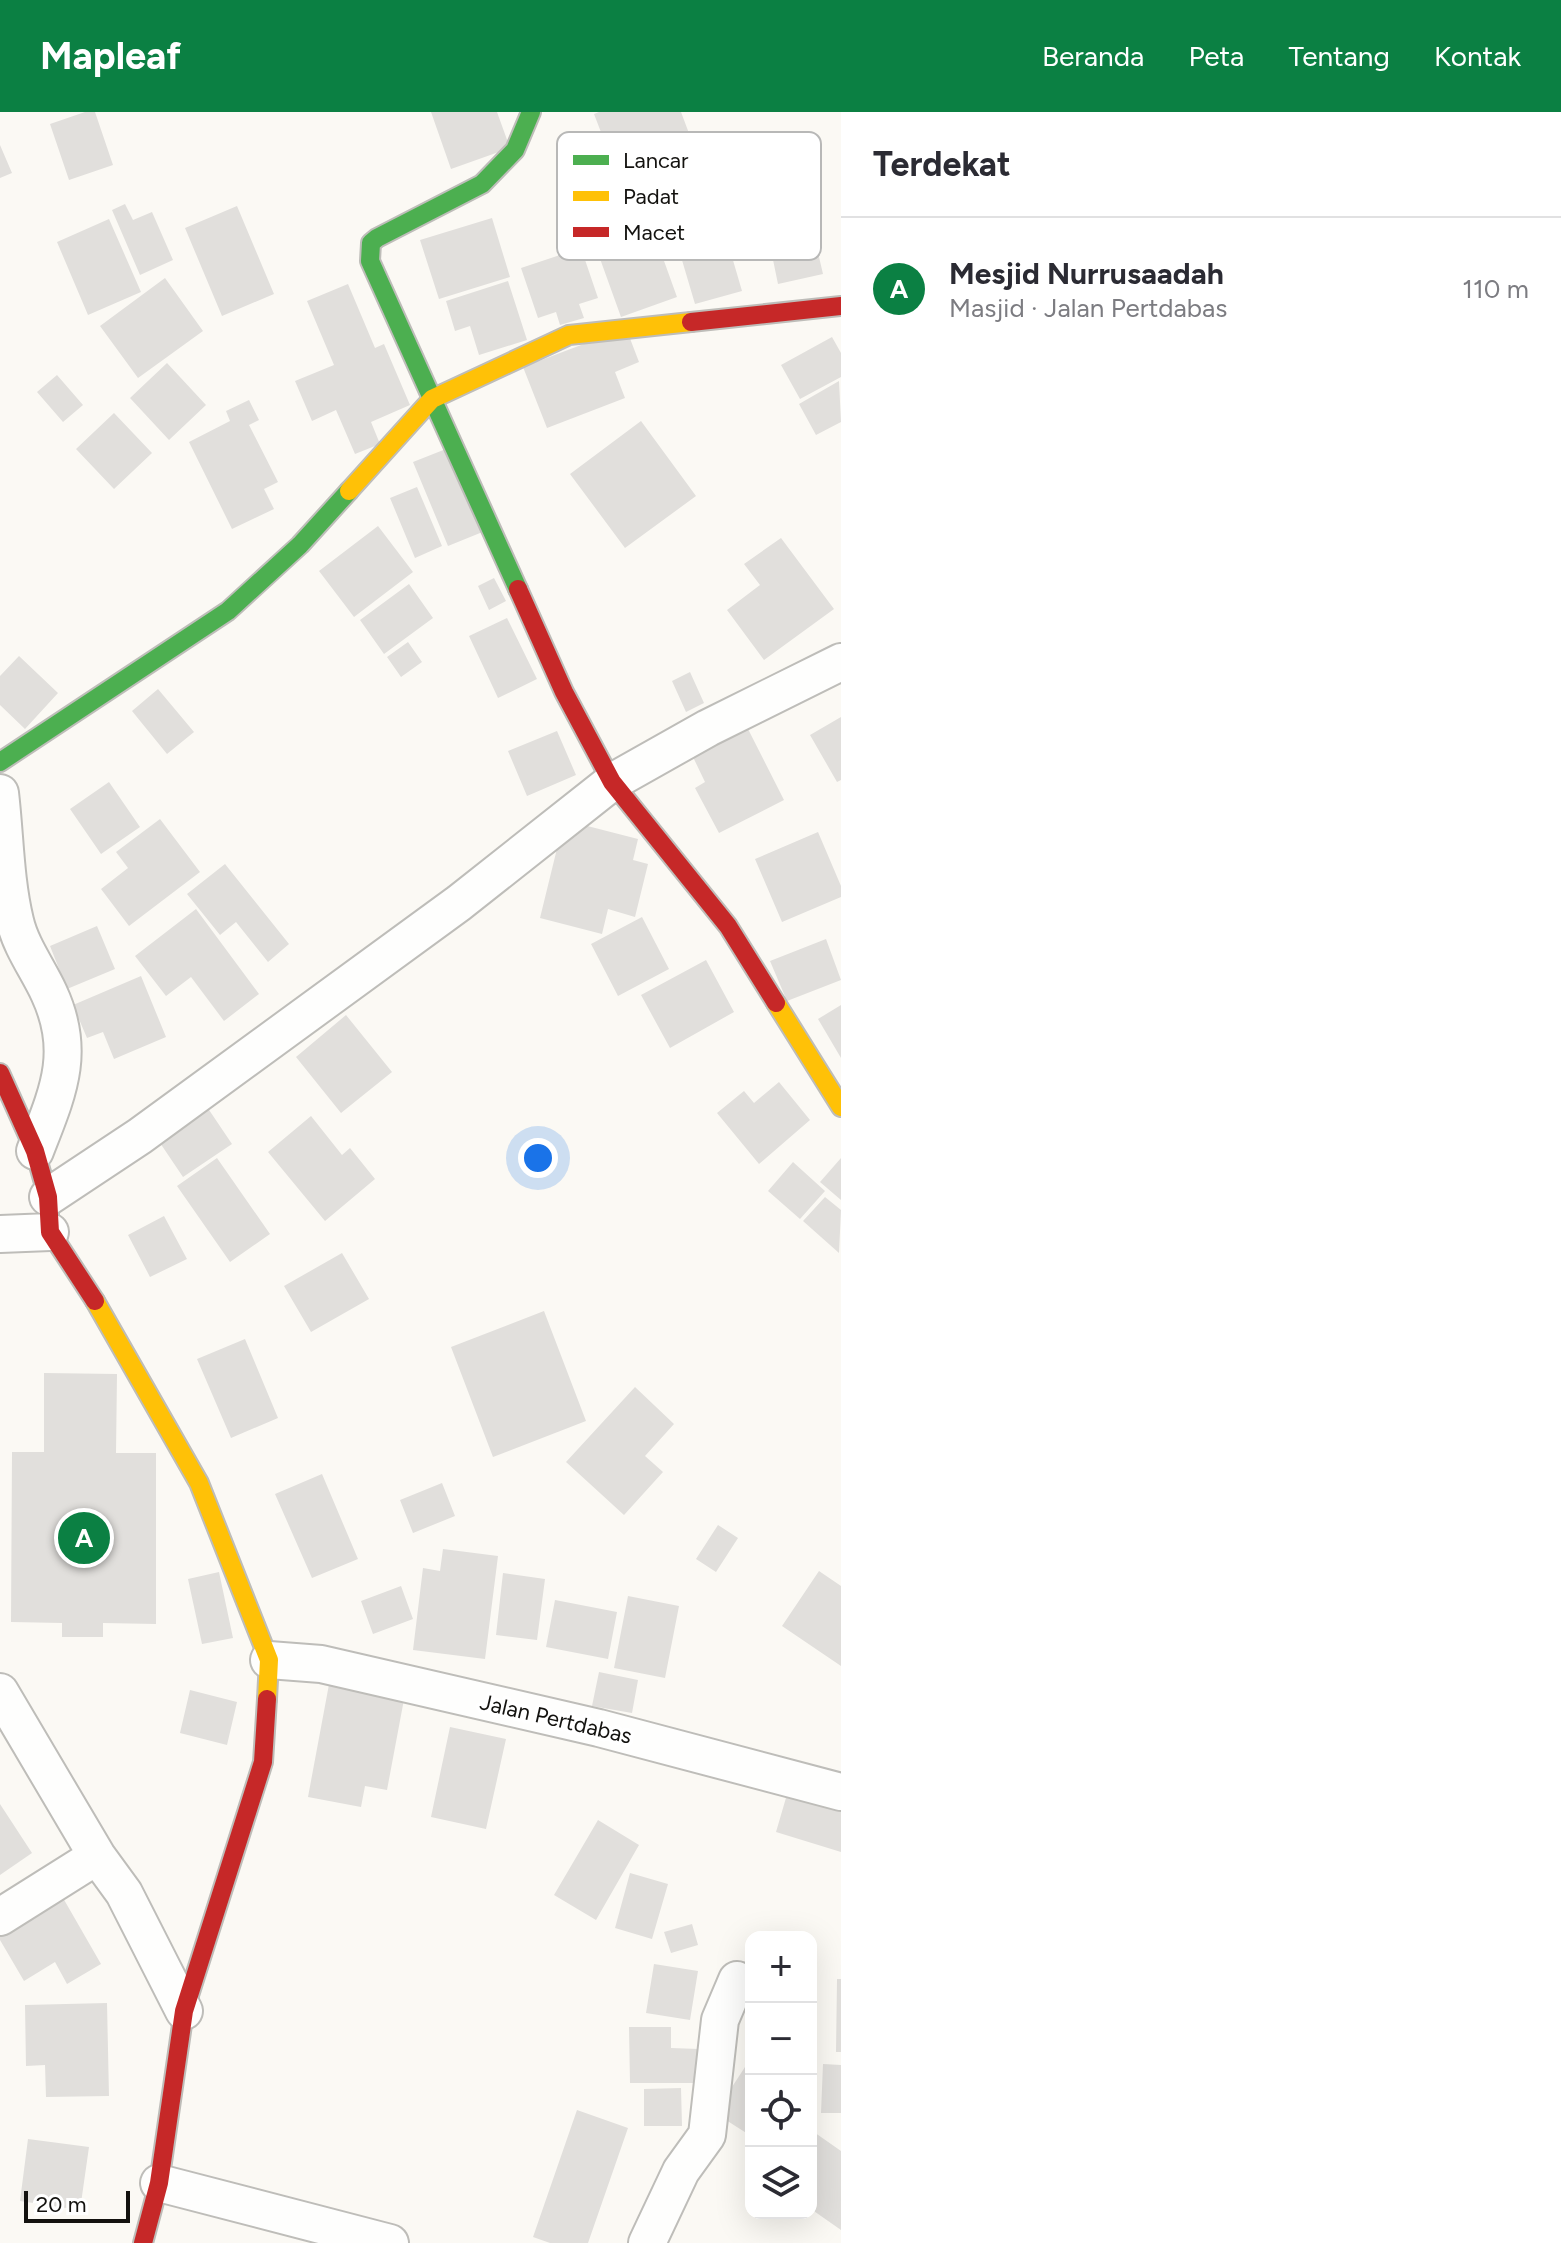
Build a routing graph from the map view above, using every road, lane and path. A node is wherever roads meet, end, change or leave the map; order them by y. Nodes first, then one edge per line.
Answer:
1 (531, 112) edge
2 (841, 306) edge
3 (432, 399) junction
4 (841, 662) edge
5 (0, 762) edge
6 (612, 782) junction
7 (0, 793) edge
8 (0, 1073) edge
9 (841, 1107) edge
10 (35, 1151) junction
11 (49, 1214) junction
12 (0, 1234) edge
13 (269, 1660) junction
14 (0, 1692) edge
15 (841, 1792) edge
16 (97, 1856) junction
17 (0, 1917) edge
18 (737, 1980) dead end
19 (184, 2011) junction
20 (159, 2183) junction
21 (143, 2243) edge
22 (390, 2243) edge
23 (647, 2243) edge

1 - 3 street
2 - 3 street
3 - 5 street
3 - 6 street
4 - 6 street
6 - 9 street
6 - 11 street
7 - 10 street
8 - 10 street
10 - 11 street
11 - 12 street
11 - 13 street
13 - 15 street, Jalan Pertdabas
13 - 19 street
14 - 16 street
16 - 17 street
16 - 19 street
18 - 23 street
19 - 20 street
20 - 21 street
20 - 22 street

